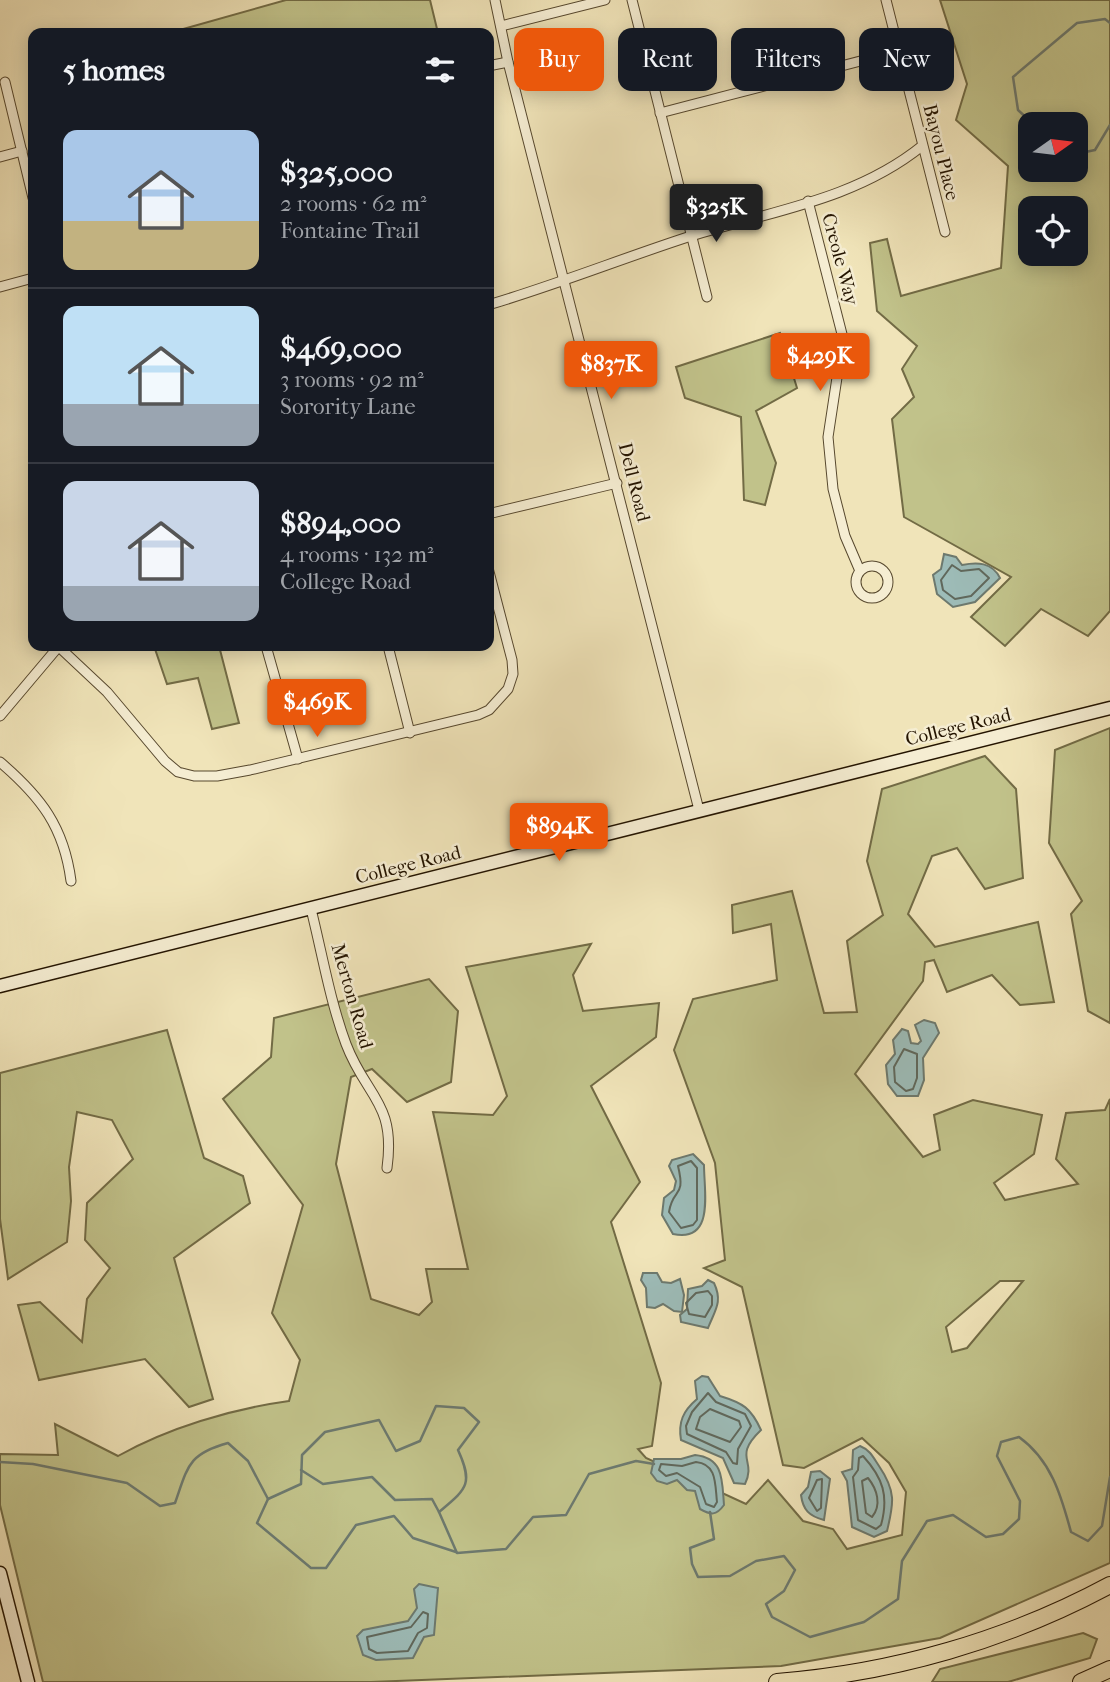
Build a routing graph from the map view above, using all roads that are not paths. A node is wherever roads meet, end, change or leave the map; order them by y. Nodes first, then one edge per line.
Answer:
1 (495, 0) edge
2 (605, 0) edge
3 (632, 0) edge
4 (886, 0) edge
5 (501, 26) junction
6 (893, 28) edge
7 (859, 61) edge
8 (508, 62) junction
9 (494, 65) edge
10 (5, 82) dead end
11 (909, 91) edge
12 (660, 113) junction
13 (922, 146) junction
14 (22, 151) junction
15 (0, 157) edge
16 (28, 177) edge
17 (808, 201) junction
18 (945, 232) dead end
19 (692, 236) junction
20 (28, 279) edge
21 (565, 279) junction
22 (0, 287) edge
23 (707, 297) dead end
24 (494, 303) edge
25 (617, 483) junction
26 (494, 513) edge
27 (860, 571) dead end
28 (494, 591) edge
29 (55, 651) edge
30 (64, 651) edge
31 (268, 651) edge
32 (389, 651) edge
33 (1110, 708) edge
34 (0, 716) edge
35 (410, 733) junction
36 (298, 759) junction
37 (0, 762) edge
38 (699, 810) junction
39 (71, 881) dead end
40 (311, 909) junction
41 (0, 986) edge
42 (387, 1168) dead end
43 (0, 1573) edge
44 (1110, 1585) edge
45 (1110, 1669) edge
46 (27, 1682) edge
47 (777, 1682) edge
48 (1081, 1682) edge

1 - 5 street, Dell Road
2 - 5 street
3 - 12 street
4 - 6 street, Bayou Place
5 - 8 street, Dell Road
7 - 12 street
8 - 9 street
8 - 21 street, Dell Road
10 - 14 street
11 - 13 street, Bayou Place
12 - 19 street
13 - 17 street
13 - 18 street, Bayou Place
14 - 15 street
14 - 16 street
17 - 19 street
17 - 27 street, Creole Way
19 - 21 street
19 - 23 street
20 - 22 street
21 - 24 street
21 - 25 street, Dell Road
25 - 26 street
25 - 38 street, Dell Road
28 - 35 street
29 - 34 street
30 - 36 street
31 - 36 street
32 - 35 street
33 - 38 street, College Road
35 - 36 street
37 - 39 street
38 - 40 street, College Road
40 - 41 street, College Road
40 - 42 street, Merton Road
43 - 46 street
44 - 47 highway
45 - 48 highway

